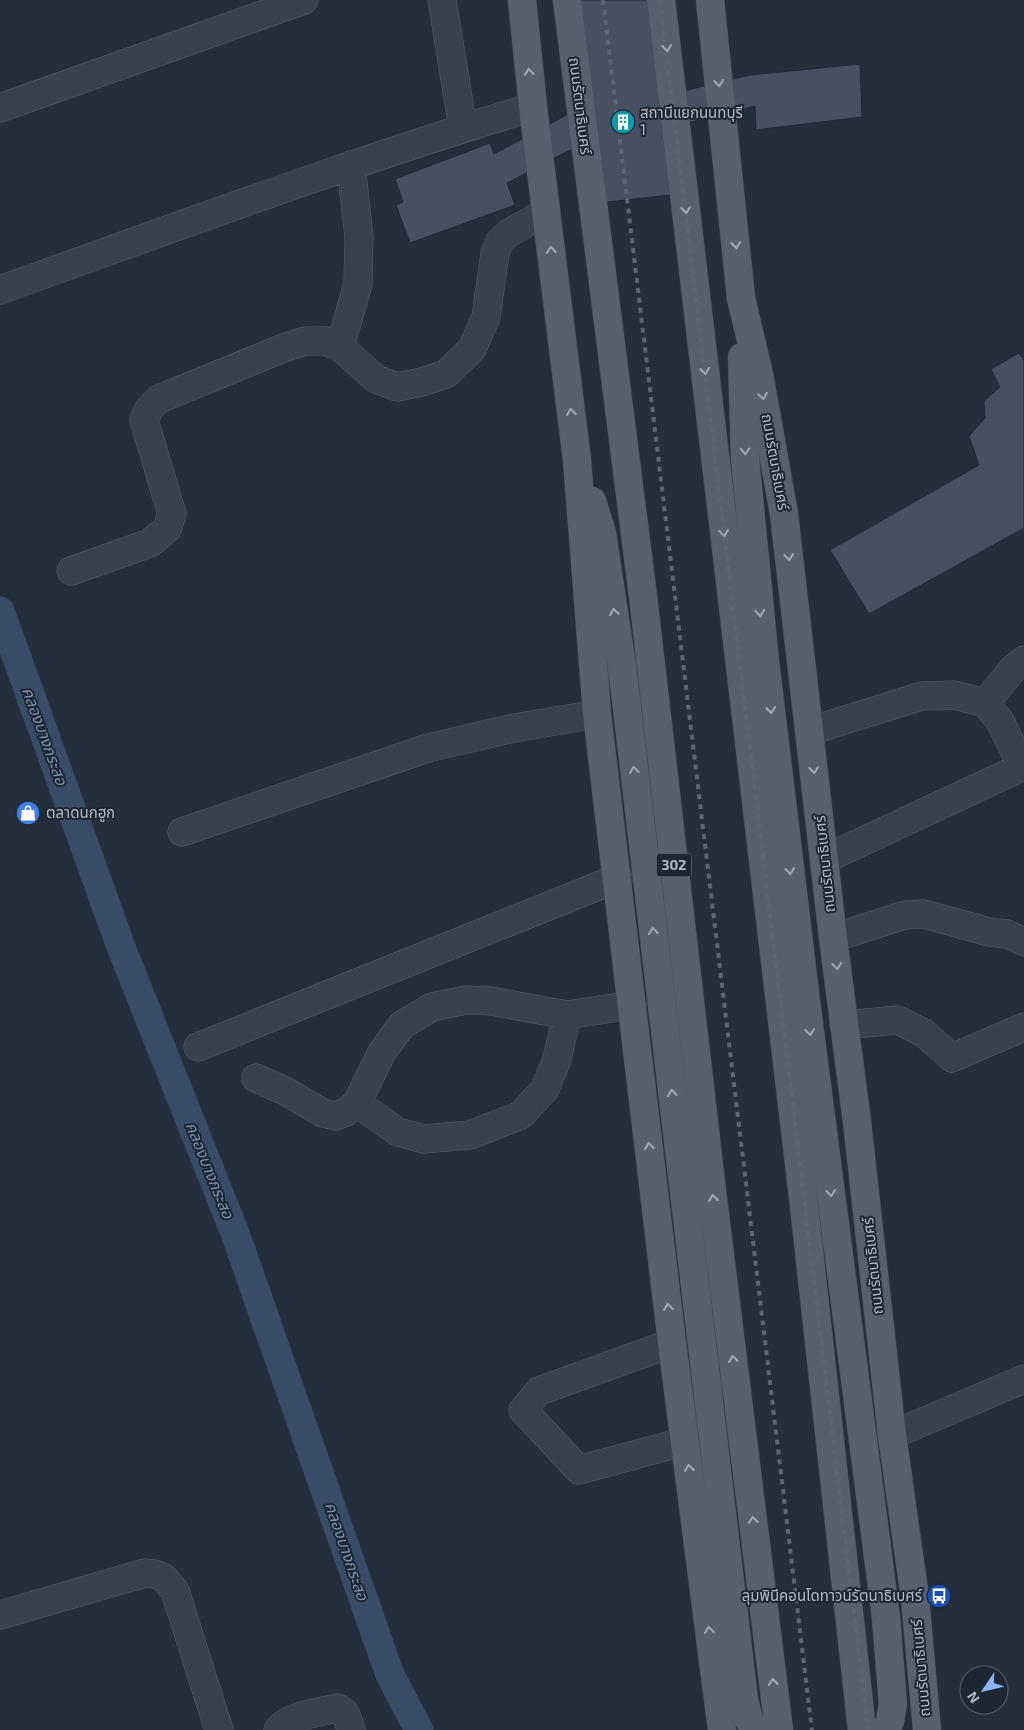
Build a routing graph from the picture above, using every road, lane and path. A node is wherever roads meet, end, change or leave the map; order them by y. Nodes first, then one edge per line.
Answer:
1 (304, 0) edge
2 (442, 0) edge
3 (522, 0) edge
4 (567, 0) edge
5 (661, 0) edge
6 (710, 0) edge
7 (533, 107) junction
8 (0, 108) edge
9 (463, 128) junction
10 (352, 165) junction
11 (546, 212) junction
12 (0, 290) edge
13 (740, 298) junction
14 (340, 347) junction
15 (577, 460) junction
16 (70, 571) dead end
17 (643, 596) junction
18 (1024, 660) edge
19 (623, 672) junction
20 (986, 703) junction
21 (597, 714) junction
22 (810, 731) junction
23 (1023, 767) edge
24 (182, 832) dead end
25 (825, 860) junction
26 (618, 878) junction
27 (833, 938) junction
28 (1024, 942) edge
29 (632, 1005) junction
30 (567, 1015) junction
31 (844, 1025) junction
32 (1024, 1027) edge
33 (198, 1047) dead end
34 (256, 1078) dead end
35 (357, 1102) junction
36 (672, 1343) junction
37 (1024, 1379) edge
38 (892, 1435) junction
39 (686, 1441) junction
40 (0, 1615) edge
41 (713, 1664) junction
42 (856, 1675) junction
43 (219, 1730) edge
44 (278, 1730) edge
45 (351, 1730) edge
46 (722, 1730) edge
47 (746, 1730) edge
48 (755, 1730) edge
49 (779, 1730) edge
50 (862, 1730) edge
51 (886, 1730) edge
52 (926, 1730) edge

1 - 8 street
2 - 9 street
7 -> 3 main road
4 - 17 main road, ถนนรัตนาธิเบศร์ / 302
5 -> 42 main road
6 -> 13 main road, ถนนรัตนาธิเบศร์
7 - 9 street
7 - 11 main road
9 - 10 street
10 - 12 street
10 - 14 street
11 - 14 street
15 -> 11 main road
13 -> 22 main road, ถนนรัตนาธิเบศร์
13 -> 51 main road
14 - 16 street
19 -> 15 main road
15 - 21 main road
17 - 19 main road
49 -> 17 main road, ถนนรัตนาธิเบศร์ / 302
18 - 20 street
48 -> 19 main road
20 - 22 street
20 - 23 street
21 - 24 street
21 - 26 main road
22 -> 25 main road, ถนนรัตนาธิเบศร์
23 - 25 street
25 - 27 main road, ถนนรัตนาธิเบศร์
26 - 29 main road
26 - 33 street
27 - 28 street
27 -> 31 main road, ถนนรัตนาธิเบศร์
29 - 30 street
36 -> 29 main road
30 - 35 street
30 - 35 street
31 - 32 street
31 - 38 main road, ถนนรัตนาธิเบศร์
34 - 35 street
36 - 39 main road
36 - 39 street
37 - 38 street
38 - 52 main road, ถนนรัตนาธิเบศร์
41 -> 39 main road
40 - 43 street
41 - 46 main road
41 - 47 main road
42 - 50 main road
42 - 51 main road
44 - 45 street

